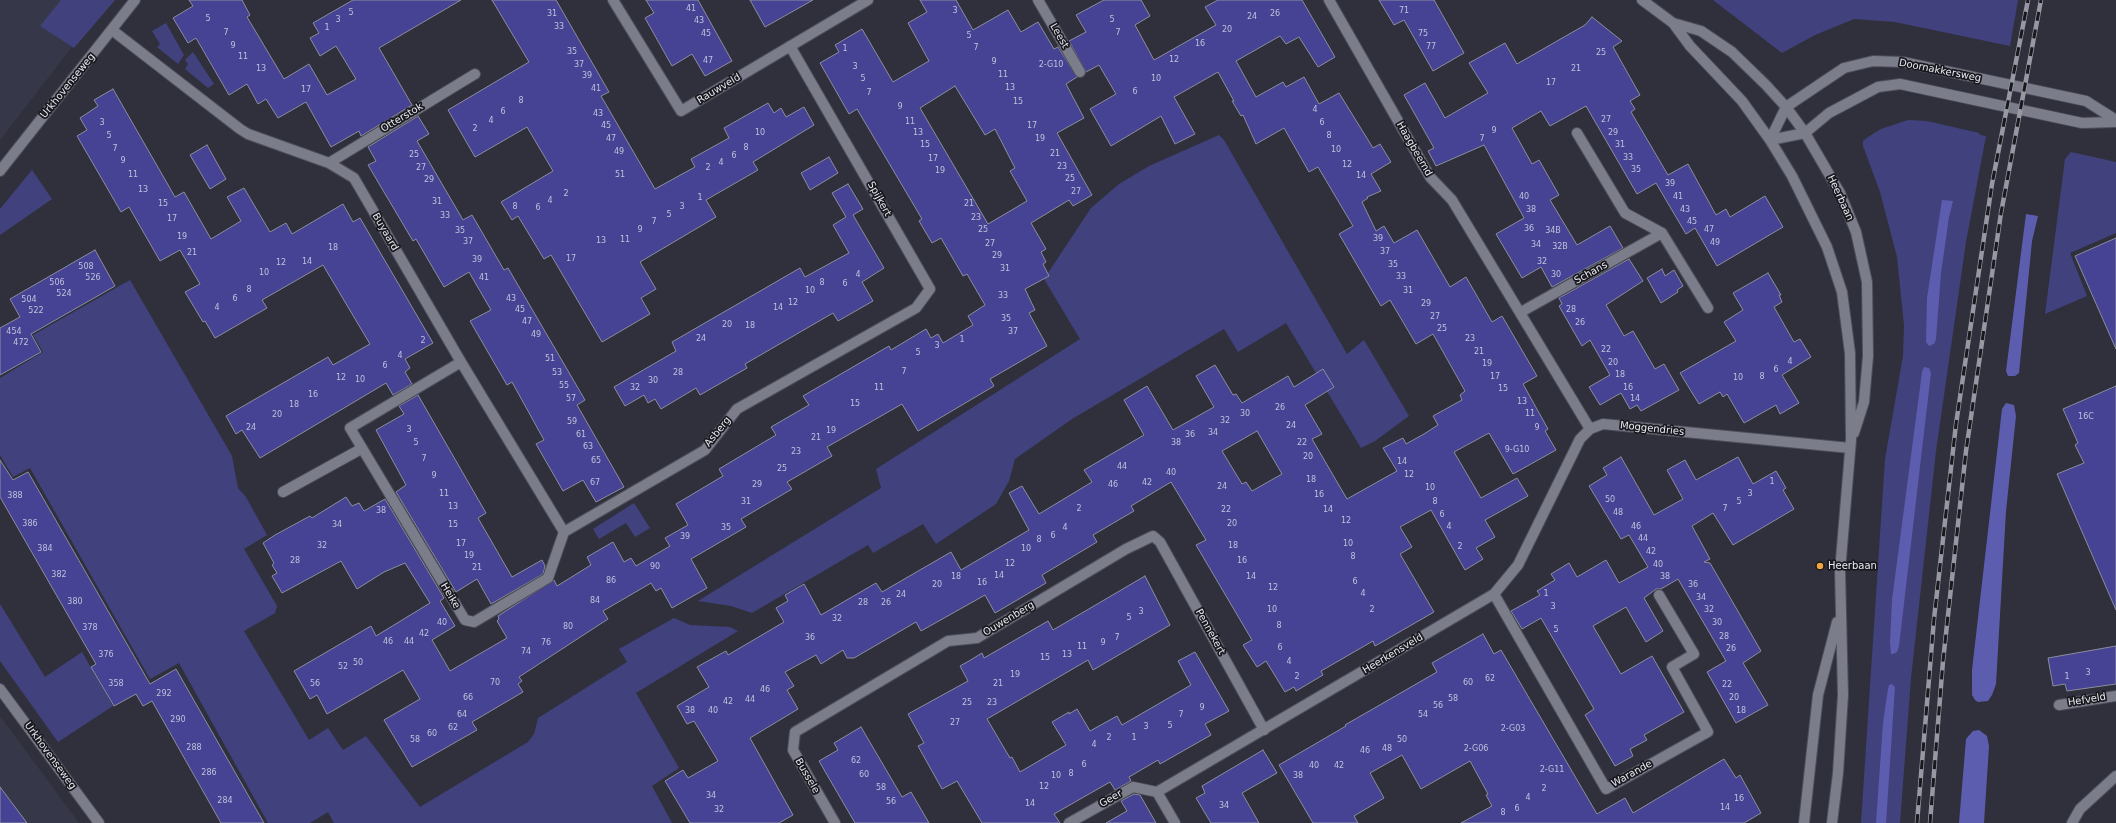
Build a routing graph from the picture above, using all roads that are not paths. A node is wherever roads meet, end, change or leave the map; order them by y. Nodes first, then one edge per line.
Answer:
1 (135, 0) edge
2 (613, 0) edge
3 (868, 0) edge
4 (1038, 0) edge
5 (1329, 0) edge
6 (1642, 0) edge
7 (1673, 23) junction
8 (112, 30) junction
9 (790, 46) junction
10 (1080, 72) dead end
11 (475, 74) dead end
12 (1786, 107) junction
13 (2116, 121) edge
14 (1805, 132) junction
15 (1577, 133) dead end
16 (1770, 140) junction
17 (329, 163) junction
18 (0, 171) edge
19 (1662, 233) junction
20 (1708, 308) dead end
21 (1521, 312) junction
22 (872, 333) joint
23 (461, 362) junction
24 (1590, 429) junction
25 (1851, 444) junction
26 (361, 449) junction
27 (283, 492) dead end
28 (564, 532) junction
29 (1153, 536) joint
30 (1494, 594) junction
31 (1659, 595) dead end
32 (1840, 610) junction
33 (0, 689) edge
34 (2116, 696) edge
35 (2059, 705) dead end
36 (820, 715) joint
37 (1264, 730) junction
38 (2116, 776) edge
39 (1157, 792) junction
40 (99, 823) edge
41 (835, 823) edge
42 (1069, 823) edge
43 (1175, 823) edge
44 (1804, 823) edge
45 (1832, 823) edge
46 (2072, 823) edge

1 - 8 street, Urkhovenseweg
2 - 9 street, Rauwveld
3 - 9 street, Rauwveld
4 - 10 street, Leest
5 - 21 street, Haagbeemd
6 - 7 street, Heerbaan
7 - 12 street, Heerbaan
7 - 16 street, Heerbaan
8 - 17 street, Buyaard
8 - 18 street, Urkhovenseweg
9 - 22 street, Spijkert
11 - 17 street, Otterstok
12 - 13 street, Doornakkersweg
12 - 14 street, Heerbaan
12 - 16 street
13 - 14 street, Doornakkersweg
14 - 16 street, Doornakkersweg
14 - 25 street, Heerbaan
15 - 19 street
16 - 25 street, Heerbaan
17 - 23 street, Buyaard
19 - 20 street
19 - 21 street, Schans
21 - 24 street
22 - 28 street, Asberg
23 - 26 street, Heike
23 - 28 street, Buyaard
24 - 25 street, Moggendries
24 - 30 street, Heerkensveld
25 - 32 street, Heerbaan
26 - 27 street
26 - 28 street, Heike
29 - 36 street, Ouwenberg
29 - 37 street, Pennekert
30 - 31 street, Warande
30 - 37 street, Heerkensveld
32 - 44 street, Heerbaan
32 - 45 street, Heerbaan
33 - 40 street, Urkhovenseweg
34 - 35 street, Hefveld
36 - 41 street, Bussele
37 - 39 street, Heerkensveld
38 - 46 street
39 - 42 street, Geer
39 - 43 street

